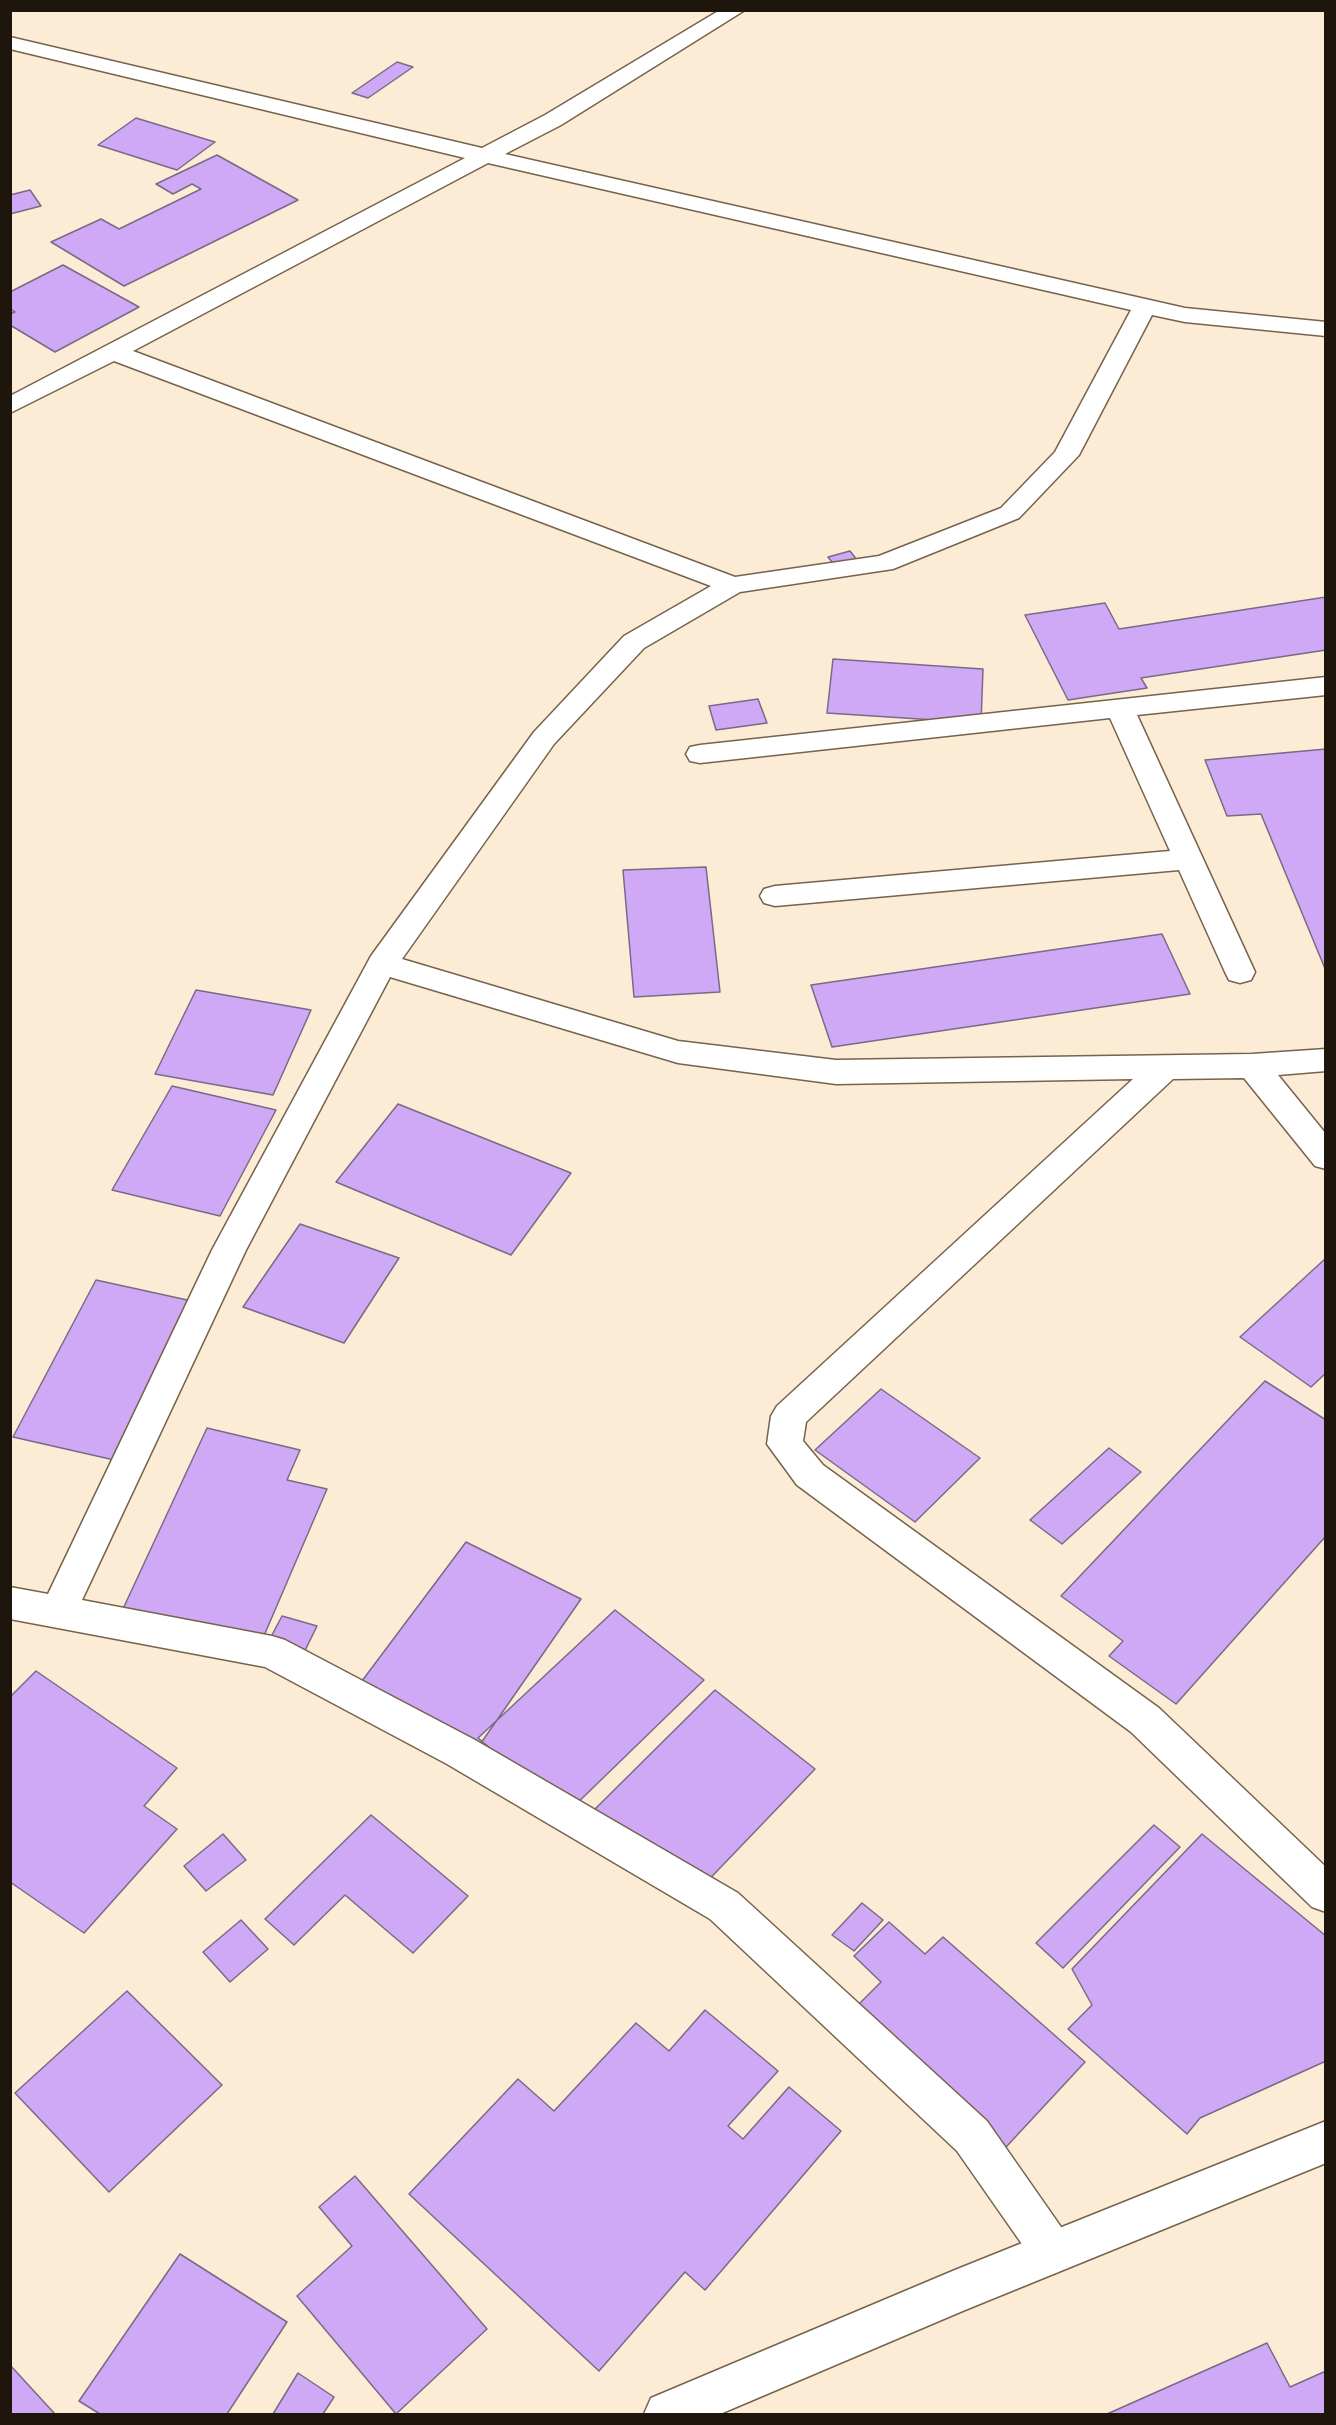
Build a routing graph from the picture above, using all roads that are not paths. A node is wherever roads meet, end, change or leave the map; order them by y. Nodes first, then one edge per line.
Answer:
1 (735, 10) edge
2 (10, 43) edge
3 (486, 156) junction
4 (1145, 306) junction
5 (1326, 329) edge
6 (113, 352) junction
7 (10, 406) edge
8 (733, 585) junction
9 (1326, 686) edge
10 (1120, 709) junction
11 (700, 754) dead end
12 (1188, 859) junction
13 (775, 896) dead end
14 (382, 964) junction
15 (1240, 972) dead end
16 (1326, 1060) edge
17 (1252, 1066) junction
18 (1166, 1067) junction
19 (1326, 1157) edge
20 (10, 1603) edge
21 (59, 1611) junction
22 (1326, 1894) edge
23 (1326, 2142) edge
24 (1053, 2252) junction
25 (667, 2415) edge

1 - 3 street
2 - 3 street
3 - 4 street
3 - 6 street
4 - 5 street
4 - 8 street
6 - 7 street
6 - 8 street
8 - 14 street
9 - 10 street
10 - 11 street
10 - 12 street
12 - 13 street
12 - 15 street
14 - 18 street
14 - 21 street
16 - 17 street
17 - 18 street
17 - 19 street
18 - 22 street
20 - 21 street
21 - 24 street
23 - 24 street
24 - 25 street

